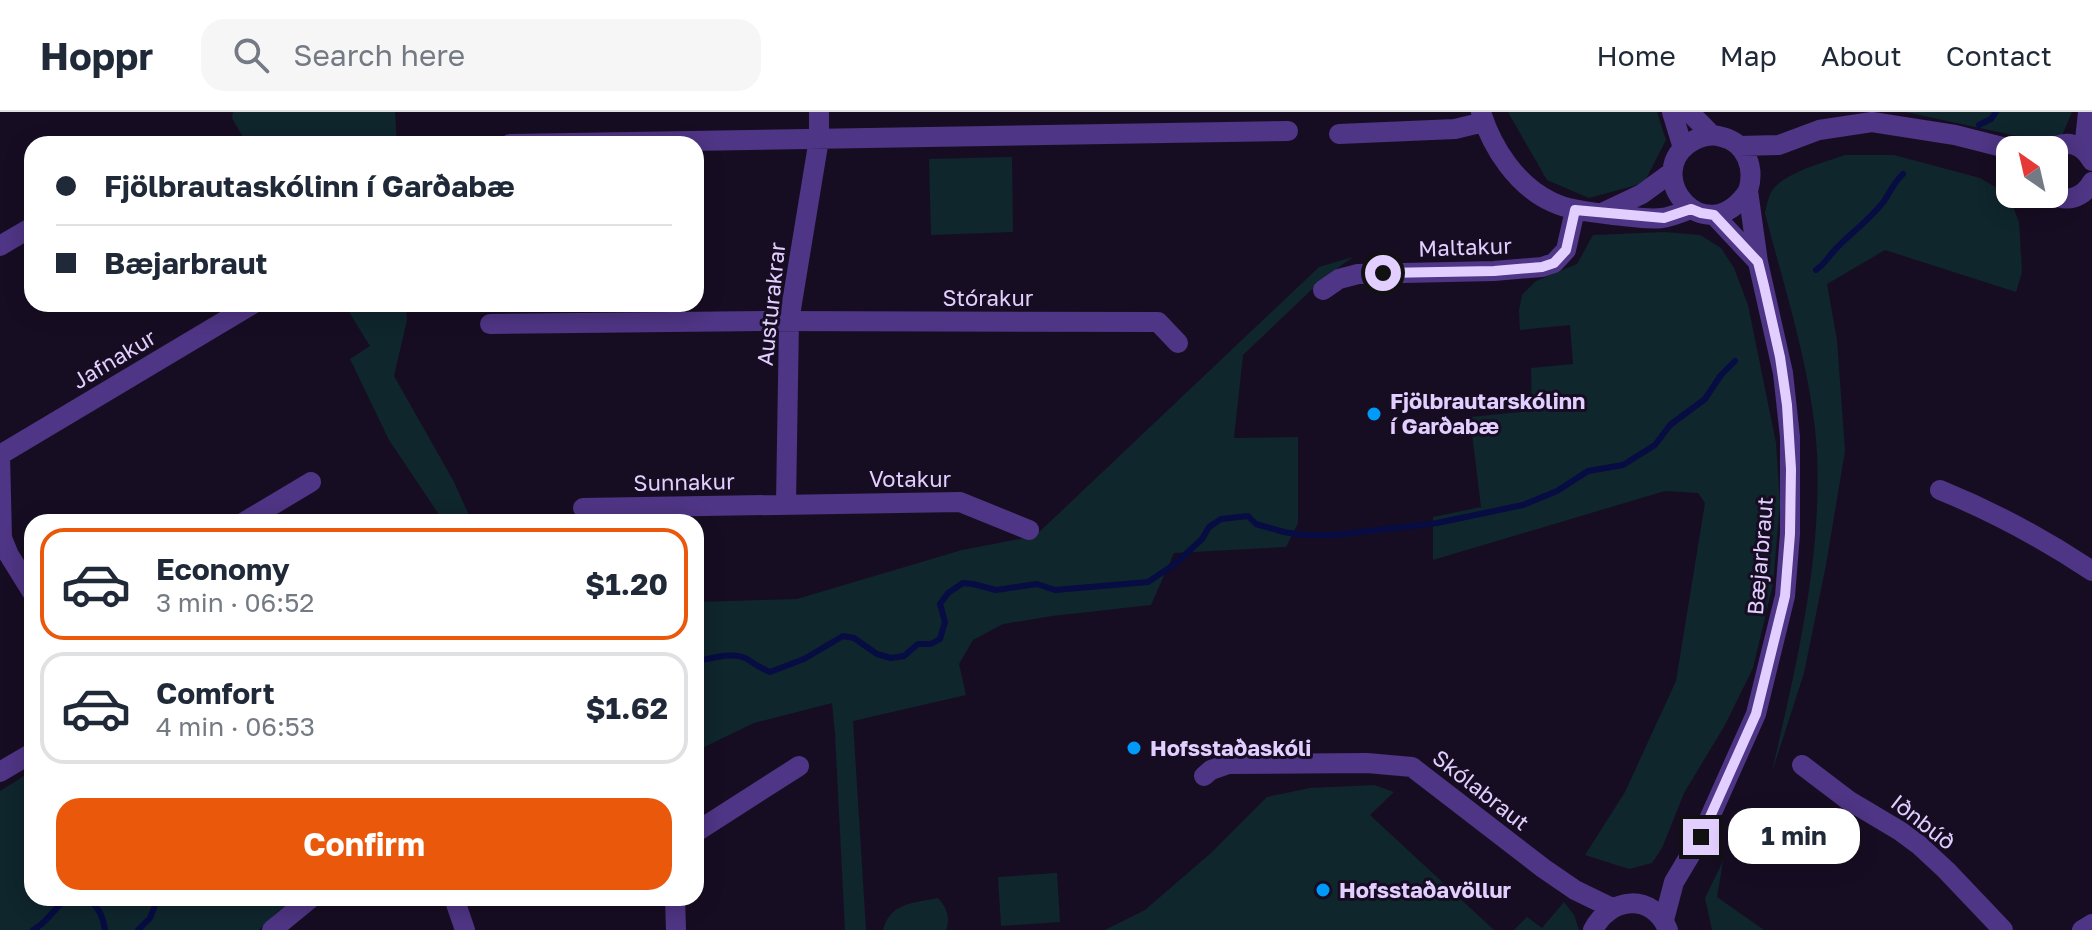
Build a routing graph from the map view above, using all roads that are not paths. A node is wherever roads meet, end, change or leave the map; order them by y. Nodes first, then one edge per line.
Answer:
1 (819, 112) edge
2 (1672, 112) edge
3 (1689, 112) edge
4 (2086, 112) edge
5 (1483, 117) edge
6 (1872, 117) edge
7 (1288, 131) dead end
8 (1339, 134) dead end
9 (1712, 135) junction
10 (819, 139) junction
11 (704, 141) edge
12 (1779, 145) junction
13 (1739, 146) junction
14 (1996, 147) edge
15 (1683, 148) junction
16 (2073, 151) edge
17 (1751, 169) junction
18 (1672, 172) junction
19 (2091, 186) edge
20 (1748, 191) junction
21 (2068, 199) edge
22 (1691, 209) junction
23 (1575, 210) junction
24 (1600, 213) junction
25 (1714, 215) junction
26 (24, 232) edge
27 (0, 246) edge
28 (1758, 262) junction
29 (1323, 290) dead end
30 (240, 312) edge
31 (789, 321) junction
32 (490, 324) dead end
33 (1178, 343) dead end
34 (0, 455) edge
35 (311, 482) dead end
36 (1940, 490) dead end
37 (786, 503) junction
38 (583, 508) dead end
39 (257, 514) edge
40 (1029, 530) dead end
41 (4, 558) edge
42 (2092, 571) edge
43 (24, 582) edge
44 (24, 758) edge
45 (1802, 765) dead end
46 (799, 766) dead end
47 (0, 772) edge
48 (1204, 776) dead end
49 (704, 827) edge
50 (1674, 882) junction
51 (1575, 890) junction
52 (1644, 905) junction
53 (301, 906) edge
54 (457, 906) edge
55 (675, 906) edge
56 (1612, 908) junction
57 (2092, 924) edge
58 (1666, 925) edge
59 (1594, 928) edge
60 (272, 930) edge
61 (465, 930) edge
62 (676, 930) edge
63 (2003, 930) edge
64 (2082, 930) edge

1 - 10 street, Austurakrar
2 - 15 street
3 - 9 street
4 - 16 street
5 - 8 street
5 - 23 street
6 - 12 street
6 - 14 street
7 - 10 street
9 - 13 street
9 - 15 street
10 - 11 street
10 - 31 street, Austurakrar
12 - 13 street
12 - 17 street
13 - 17 street
15 - 18 street
17 - 20 street, Bæjarbraut
18 - 22 street
18 - 24 street
19 - 21 street
20 - 25 street
20 - 28 street, Bæjarbraut
22 - 24 street
22 - 25 street
23 - 24 street
23 - 29 street, Maltakur
25 - 28 street
26 - 27 street
28 - 50 street, Bæjarbraut
30 - 34 street, Jafnakur
31 - 32 street, Stórakur
31 - 33 street, Stórakur
31 - 37 street, Austurakrar
34 - 41 street
35 - 39 street
36 - 42 street
37 - 38 street, Sunnakur
37 - 40 street, Votakur
41 - 43 street
44 - 47 street
45 - 63 street, Iðnbúð
46 - 49 street
48 - 51 street, Skólabraut
50 - 52 street, Bæjarbraut
50 - 58 street, Bæjarbraut
51 - 56 street, Skólabraut
51 - 59 street, Skólabraut
52 - 56 street
52 - 58 street, Bæjarbraut
53 - 60 street
54 - 61 street
55 - 62 street
56 - 59 street
57 - 64 street

